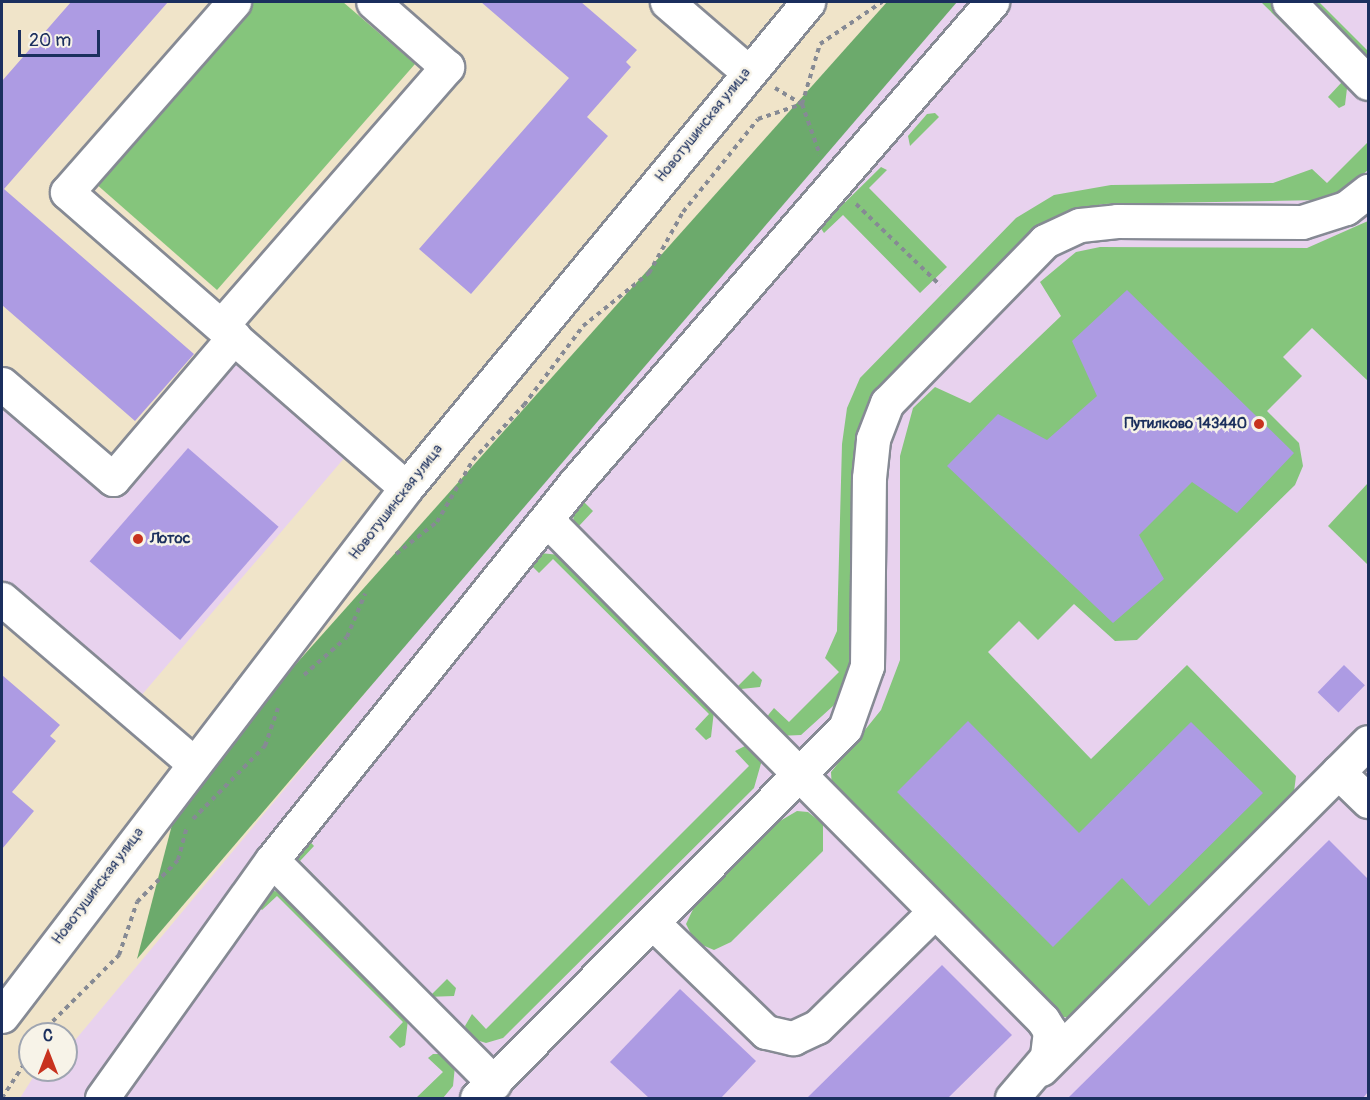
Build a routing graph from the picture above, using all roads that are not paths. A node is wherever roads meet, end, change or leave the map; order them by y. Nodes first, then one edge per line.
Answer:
1 (234, 2) edge
2 (372, 2) edge
3 (667, 2) edge
4 (808, 2) edge
5 (992, 2) edge
6 (1288, 2) edge
7 (747, 71) junction
8 (1368, 83) edge
9 (1368, 191) edge
10 (227, 332) junction
11 (2, 384) edge
12 (406, 488) junction
13 (547, 520) junction
14 (2, 599) edge
15 (1368, 742) edge
16 (192, 762) junction
17 (1338, 772) junction
18 (797, 776) junction
19 (1368, 801) edge
20 (272, 860) junction
21 (934, 912) junction
22 (653, 923) junction
23 (2, 1016) edge
24 (1040, 1070) junction
25 (486, 1091) edge
26 (102, 1098) edge
27 (1012, 1098) edge

1 - 10 street
2 - 10 street
3 - 7 street
4 - 7 street, Новотушинская улица
5 - 13 street
6 - 8 street
7 - 12 street, Новотушинская улица
9 - 18 street
10 - 11 street
10 - 12 street
12 - 16 street, Новотушинская улица
13 - 18 street
13 - 20 street
14 - 16 street
15 - 17 street
16 - 23 street, Новотушинская улица
17 - 19 street
17 - 24 street
18 - 21 street
18 - 22 street
20 - 25 street
20 - 26 street
21 - 22 street
21 - 24 street
22 - 25 street
24 - 27 street

